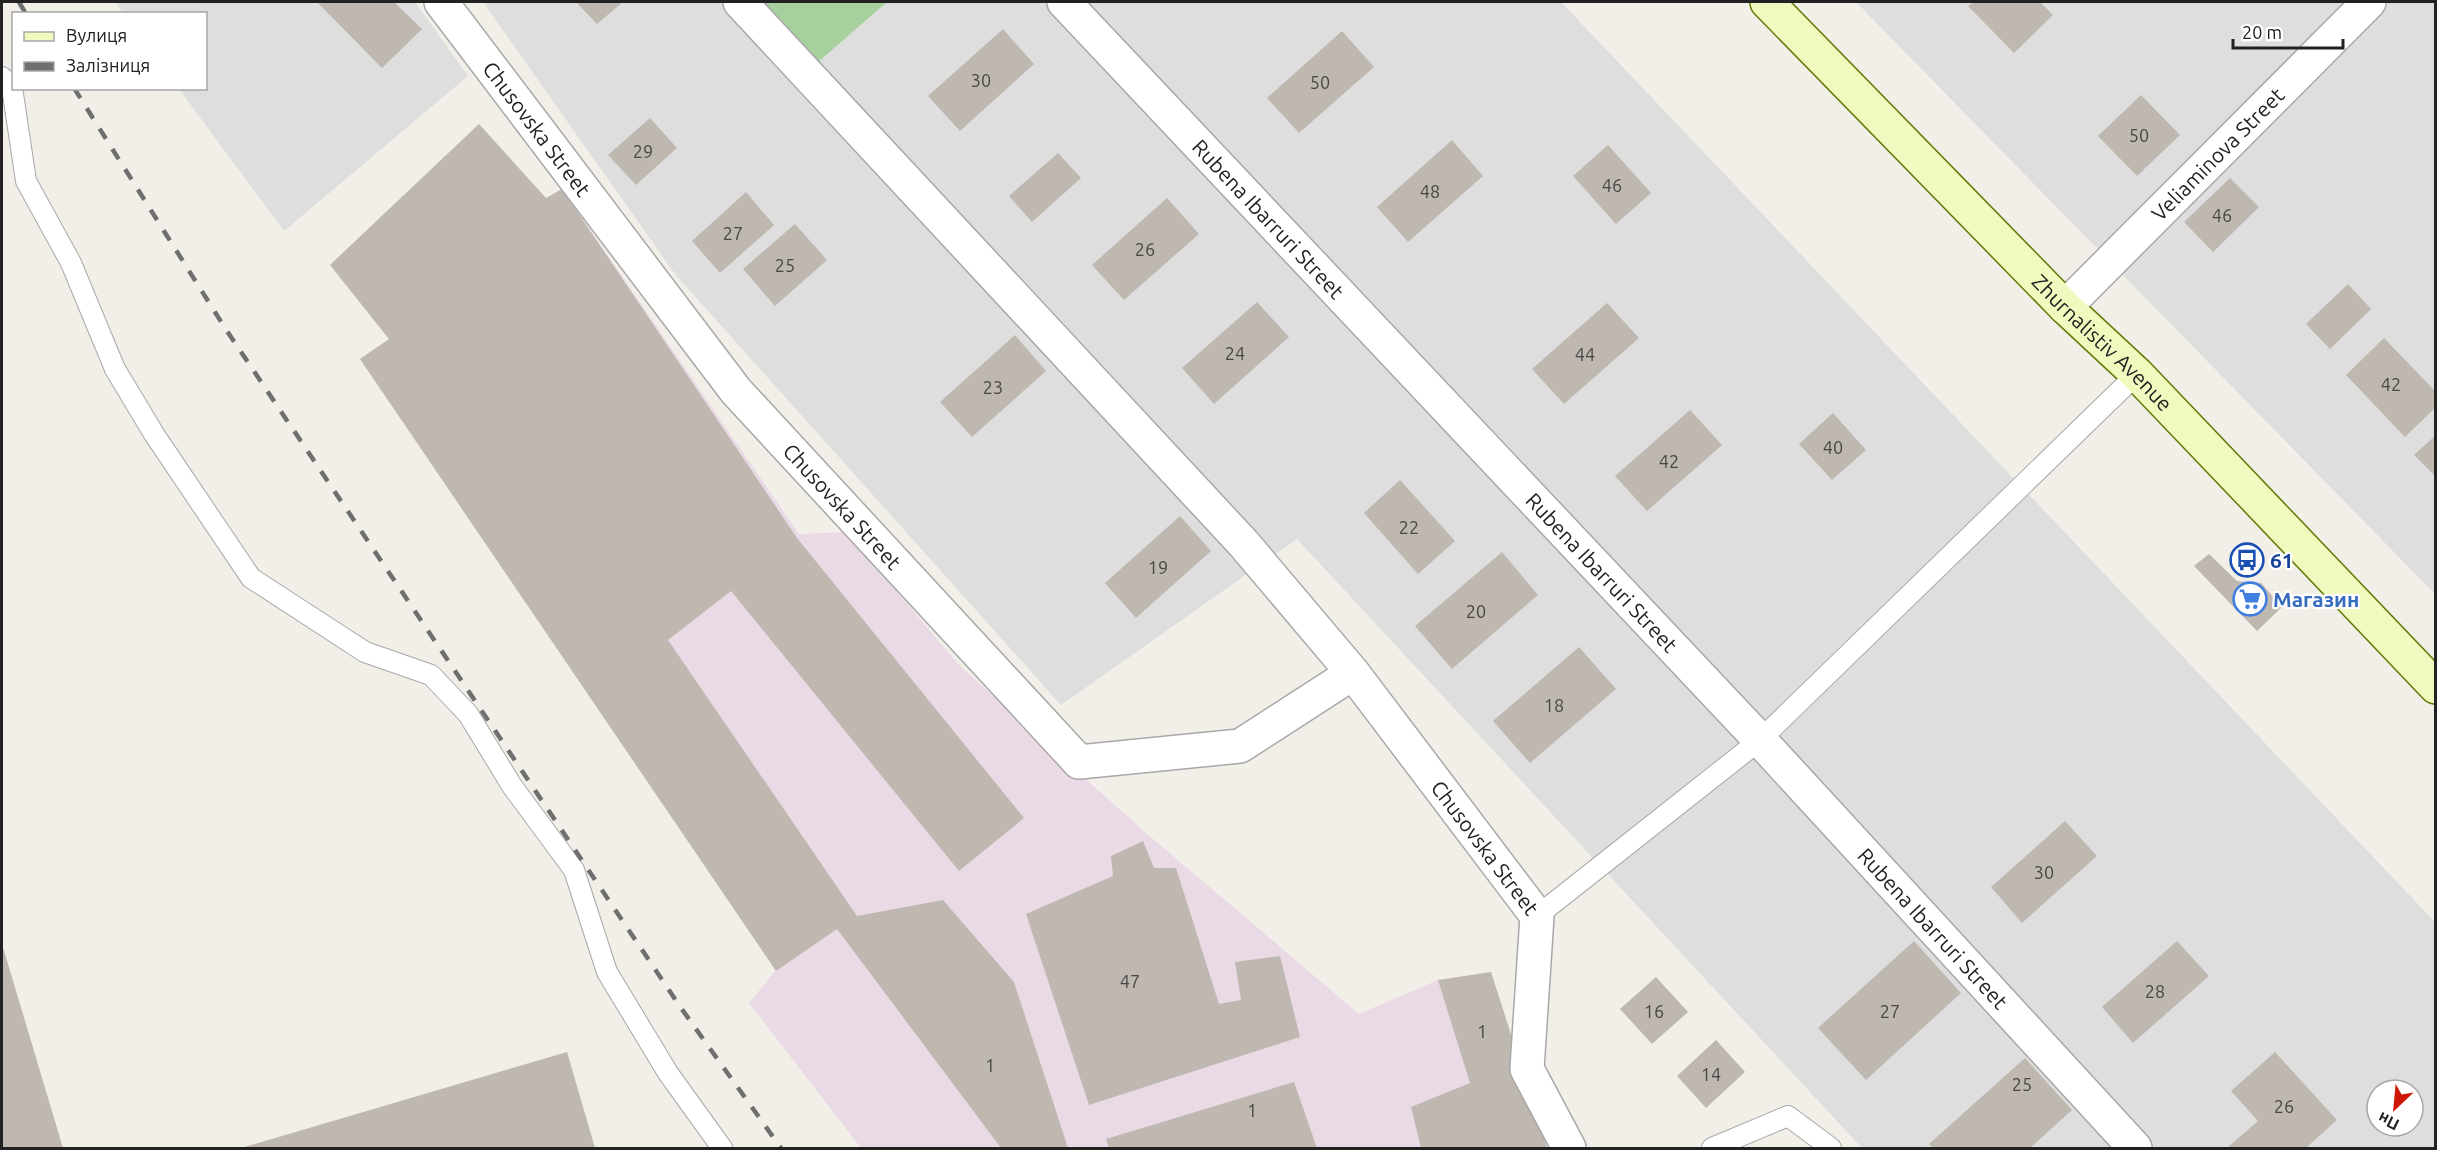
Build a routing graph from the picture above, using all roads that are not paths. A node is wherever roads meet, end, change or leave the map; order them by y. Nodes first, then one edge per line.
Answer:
1 (442, 2) edge
2 (740, 2) edge
3 (1064, 2) edge
4 (1767, 2) edge
5 (2369, 2) edge
6 (2, 78) edge
7 (2065, 307) junction
8 (2137, 374) junction
9 (1353, 673) junction
10 (2436, 687) edge
11 (1761, 740) junction
12 (1537, 916) junction
13 (722, 1149) edge
14 (1569, 1149) edge
15 (1712, 1149) edge
16 (1831, 1149) edge
17 (2135, 1149) edge

1 - 9 street, Chusovska Street
2 - 9 street, Chusovska Street
3 - 11 street, Rubena Ibarruri Street
4 - 7 main road, Zhurnalistiv Avenue
5 - 7 street, Veliaminova Street
6 - 13 lane
7 - 8 main road, Zhurnalistiv Avenue
8 - 10 main road, Zhurnalistiv Avenue
8 - 11 lane
9 - 12 street, Chusovska Street
11 - 12 lane
11 - 17 street, Rubena Ibarruri Street
12 - 14 street, Chusovska Street
15 - 16 lane

